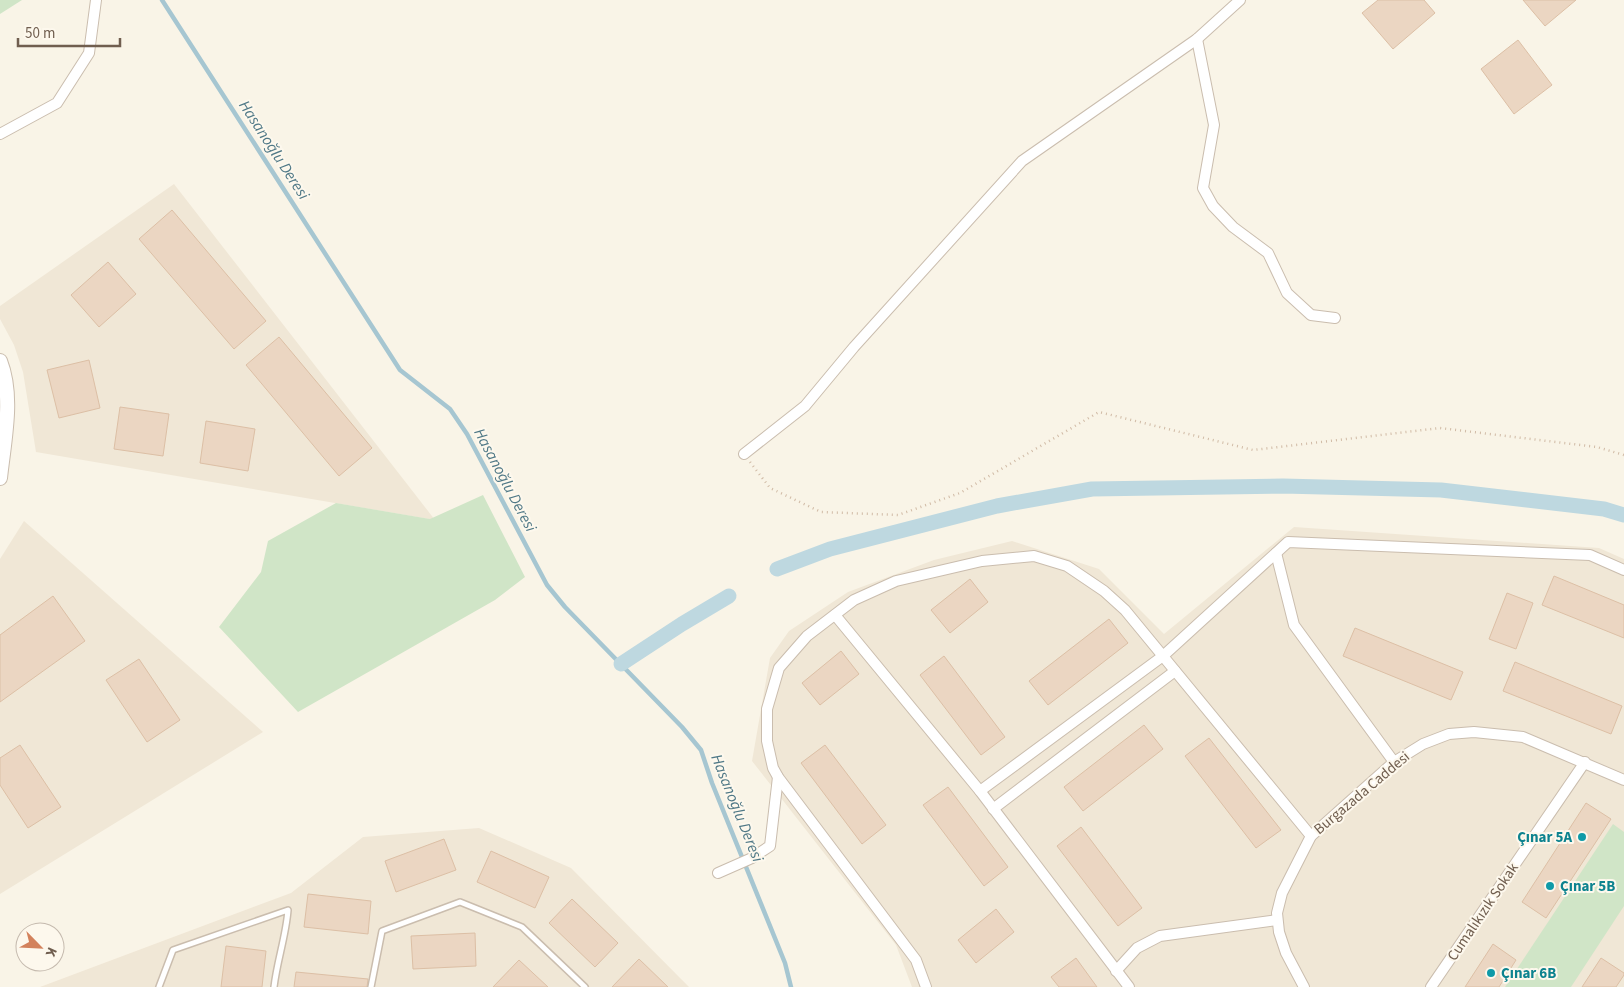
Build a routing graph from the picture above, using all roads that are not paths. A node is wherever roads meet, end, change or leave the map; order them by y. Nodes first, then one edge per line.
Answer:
1 (96, 0) edge
2 (1240, 0) edge
3 (1197, 39) junction
4 (0, 134) edge
5 (1335, 318) dead end
6 (0, 361) edge
7 (4, 396) edge
8 (744, 454) road end
9 (0, 478) edge
10 (1276, 553) junction
11 (1624, 570) edge
12 (835, 615) junction
13 (1162, 656) junction
14 (1175, 671) junction
15 (1394, 762) junction
16 (1585, 762) junction
17 (778, 777) junction
18 (1624, 780) edge
19 (980, 791) junction
20 (993, 809) junction
21 (1311, 836) junction
22 (718, 873) dead end
23 (1278, 920) junction
24 (1116, 971) junction
25 (159, 987) edge
26 (274, 987) edge
27 (371, 987) edge
28 (585, 987) edge
29 (926, 987) edge
30 (1129, 987) edge
31 (1304, 987) edge
32 (1432, 987) edge

1 - 4 street
2 - 3 street
3 - 5 street
3 - 8 street
6 - 7 street
7 - 9 street
10 - 11 street
10 - 13 street
10 - 15 street
12 - 13 street
12 - 17 street
12 - 19 street
13 - 14 street
13 - 19 street
14 - 20 street
14 - 21 street
15 - 16 street, Burgazada Caddesi
15 - 21 street, Burgazada Caddesi
16 - 18 street, Burgazada Caddesi
16 - 32 street, Cumalıkızık Sokak
17 - 22 street
17 - 29 street
19 - 20 street
20 - 24 street
21 - 23 street, Burgazada Caddesi
23 - 24 street
23 - 31 street, Burgazada Caddesi
24 - 30 street
25 - 26 lane
27 - 28 lane

